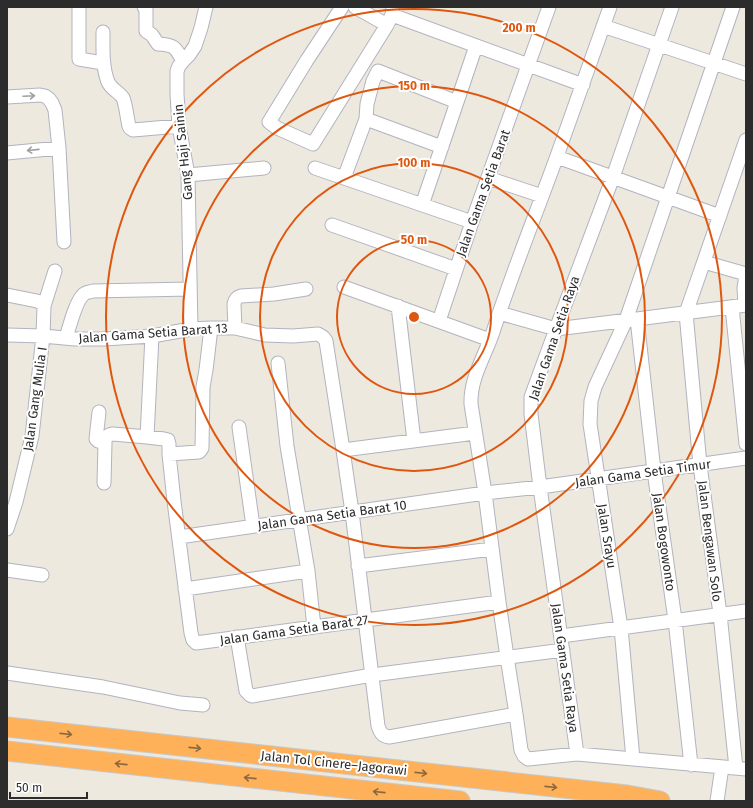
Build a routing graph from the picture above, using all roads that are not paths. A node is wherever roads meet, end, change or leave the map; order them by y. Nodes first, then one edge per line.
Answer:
1 (79, 7) edge
2 (144, 7) edge
3 (206, 7) edge
4 (342, 7) edge
5 (355, 7) edge
6 (549, 7) edge
7 (610, 7) edge
8 (672, 7) edge
9 (733, 7) edge
10 (391, 16) edge
11 (603, 26) junction
12 (103, 32) dead end
13 (659, 45) junction
14 (476, 46) junction
15 (183, 60) junction
16 (103, 62) junction
17 (714, 63) junction
18 (529, 65) junction
19 (746, 74) edge
20 (583, 85) junction
21 (7, 97) edge
22 (457, 102) junction
23 (366, 119) junction
24 (179, 126) junction
25 (746, 140) edge
26 (442, 147) junction
27 (58, 148) junction
28 (7, 153) edge
29 (557, 156) junction
30 (264, 168) dead end
31 (315, 168) dead end
32 (188, 175) junction
33 (613, 177) junction
34 (344, 178) junction
35 (488, 178) junction
36 (542, 196) junction
37 (668, 197) junction
38 (422, 205) junction
39 (720, 216) junction
40 (472, 222) junction
41 (332, 225) dead end
42 (64, 242) dead end
43 (704, 262) junction
44 (456, 269) junction
45 (55, 271) dead end
46 (746, 274) edge
47 (344, 287) dead end
48 (190, 289) junction
49 (306, 289) dead end
50 (7, 295) edge
51 (746, 305) edge
52 (44, 306) junction
53 (398, 306) junction
54 (732, 307) junction
55 (499, 313) junction
56 (686, 313) junction
57 (631, 320) junction
58 (439, 321) junction
59 (211, 328) junction
60 (235, 328) junction
61 (191, 329) junction
62 (556, 329) junction
63 (7, 334) edge
64 (43, 336) junction
65 (152, 336) junction
66 (66, 338) junction
67 (490, 340) junction
68 (278, 363) dead end
69 (99, 412) dead end
70 (239, 427) dead end
71 (475, 433) junction
72 (147, 437) junction
73 (105, 442) junction
74 (414, 442) junction
75 (746, 444) edge
76 (343, 450) junction
77 (169, 454) junction
78 (746, 458) edge
79 (700, 465) junction
80 (654, 471) junction
81 (598, 479) junction
82 (104, 482) dead end
83 (540, 487) junction
84 (485, 493) junction
85 (12, 501) edge
86 (352, 512) junction
87 (300, 520) junction
88 (253, 526) junction
89 (7, 529) edge
90 (179, 537) junction
91 (492, 549) junction
92 (358, 566) junction
93 (7, 570) edge
94 (308, 571) junction
95 (42, 575) dead end
96 (185, 589) junction
97 (499, 602) junction
98 (746, 610) edge
99 (720, 614) junction
100 (365, 620) junction
101 (675, 620) junction
102 (314, 627) junction
103 (621, 628) junction
104 (561, 636) junction
105 (237, 637) junction
106 (563, 650) junction
107 (507, 657) junction
108 (7, 673) edge
109 (376, 674) junction
110 (203, 705) dead end
111 (516, 714) junction
112 (7, 727) edge
113 (7, 752) edge
114 (578, 754) junction
115 (633, 759) junction
116 (690, 765) junction
117 (722, 767) junction
118 (741, 769) edge
119 (460, 801) edge
120 (660, 801) edge
121 (717, 801) edge

1 - 16 street
2 - 15 street
3 - 15 street, Gang Haji Sainin
4 - 10 street
5 - 10 street
6 - 18 street, Jalan Gama Setia Barat
7 - 11 street
8 - 13 street, Jalan Gama Setia Raya
9 - 17 street, Jalan Srayu
10 - 14 street
11 - 13 street
11 - 20 street
12 - 16 street
13 - 17 street
13 - 33 street, Jalan Gama Setia Raya
14 - 18 street
14 - 22 street
15 - 24 street, Gang Haji Sainin
16 - 24 street
17 - 19 street
17 - 37 street, Jalan Srayu
18 - 20 street
18 - 35 street, Jalan Gama Setia Barat
20 - 29 street
21 -> 27 street
22 - 23 street
22 - 26 street
23 - 26 street
23 - 34 street
24 - 32 street, Gang Haji Sainin
25 - 39 street
26 - 38 street
27 -> 28 street
27 - 42 street
29 - 33 street
29 - 36 street
30 - 32 street
31 - 34 street
32 - 48 street, Gang Haji Sainin
33 - 37 street
33 - 62 street, Jalan Gama Setia Raya
34 - 38 street
35 - 36 street
35 - 40 street, Jalan Gama Setia Barat
36 - 55 street
37 - 39 street
37 - 57 street, Jalan Srayu
38 - 40 street
39 - 43 street
40 - 44 street, Jalan Gama Setia Barat
41 - 44 street
43 - 46 street
43 - 56 street
44 - 58 street, Jalan Gama Setia Barat
45 - 52 street, Jalan Gang Mulia I
46 - 51 street
47 - 53 street
48 - 61 street, Gang Haji Sainin
48 - 66 street
49 - 60 street
50 - 52 street
51 - 54 street
52 - 64 street, Jalan Gang Mulia I
53 - 58 street
53 - 74 street
54 - 56 street
54 - 75 street
55 - 62 street
55 - 67 street
56 - 57 street
56 - 79 street, Jalan Bengawan Solo
57 - 62 street
57 - 80 street, Jalan Bogowonto
57 - 81 street, Jalan Srayu
58 - 67 street
59 - 60 street, Jalan Gama Setia Barat 13
59 - 61 street, Jalan Gama Setia Barat 13
59 - 77 street
60 - 76 street, Jalan Gama Setia Barat 13
61 - 65 street, Jalan Gama Setia Barat 13
62 - 83 street, Jalan Gama Setia Raya
63 - 64 street, Jalan Gama Setia Barat 13
64 - 66 street, Jalan Gama Setia Barat 13
64 - 85 street, Jalan Gang Mulia I
65 - 66 street, Jalan Gama Setia Barat 13
65 - 72 street
67 - 71 street
68 - 87 street
69 - 73 street
70 - 88 street
71 - 74 street
71 - 84 street
72 - 73 street
72 - 77 street, Jalan Gama Setia Barat 27
73 - 82 street
74 - 76 street
76 - 86 street, Jalan Gama Setia Barat 13
77 - 90 street, Jalan Gama Setia Barat 27
78 - 79 street, Jalan Gama Setia Timur
79 - 80 street, Jalan Gama Setia Timur
79 - 99 street, Jalan Bengawan Solo
80 - 81 street, Jalan Gama Setia Timur
80 - 101 street, Jalan Bogowonto
81 - 83 street, Jalan Gama Setia Timur
81 - 103 street, Jalan Srayu
83 - 84 street
83 - 104 street, Jalan Gama Setia Raya
84 - 86 street, Jalan Gama Setia Barat 10
84 - 91 street
85 - 89 street, Jalan Gang Mulia I
86 - 87 street, Jalan Gama Setia Barat 10
86 - 92 street, Jalan Gama Setia Barat 13
87 - 88 street, Jalan Gama Setia Barat 10
87 - 94 street
88 - 90 street, Jalan Gama Setia Barat 10
90 - 96 street, Jalan Gama Setia Barat 27
91 - 92 street
91 - 97 street
92 - 100 street, Jalan Gama Setia Barat 13
93 - 95 street
94 - 96 street
94 - 102 street
96 - 105 street, Jalan Gama Setia Barat 27
97 - 100 street, Jalan Gama Setia Barat 27
97 - 107 street
98 - 99 street
99 - 101 street
99 - 118 street, Jalan Bengawan Solo
100 - 102 street, Jalan Gama Setia Barat 27
100 - 109 street, Jalan Gama Setia Barat 13
101 - 103 street
101 - 116 street, Jalan Bogowonto
102 - 105 street, Jalan Gama Setia Barat 27
103 - 104 street
103 - 115 street, Jalan Srayu
104 - 106 street, Jalan Gama Setia Raya
105 - 109 street
106 - 107 street
106 - 114 street, Jalan Gama Setia Raya
107 - 109 street
107 - 111 street
108 - 110 street
109 - 111 street, Jalan Gama Setia Barat 13
111 - 114 street
112 -> 120 highway, Jalan Tol Cinere–Jagorawi
119 -> 113 highway, Jalan Tol Cinere–Jagorawi
114 - 115 street
115 - 116 street
116 - 117 street
117 - 118 street
117 - 121 street

